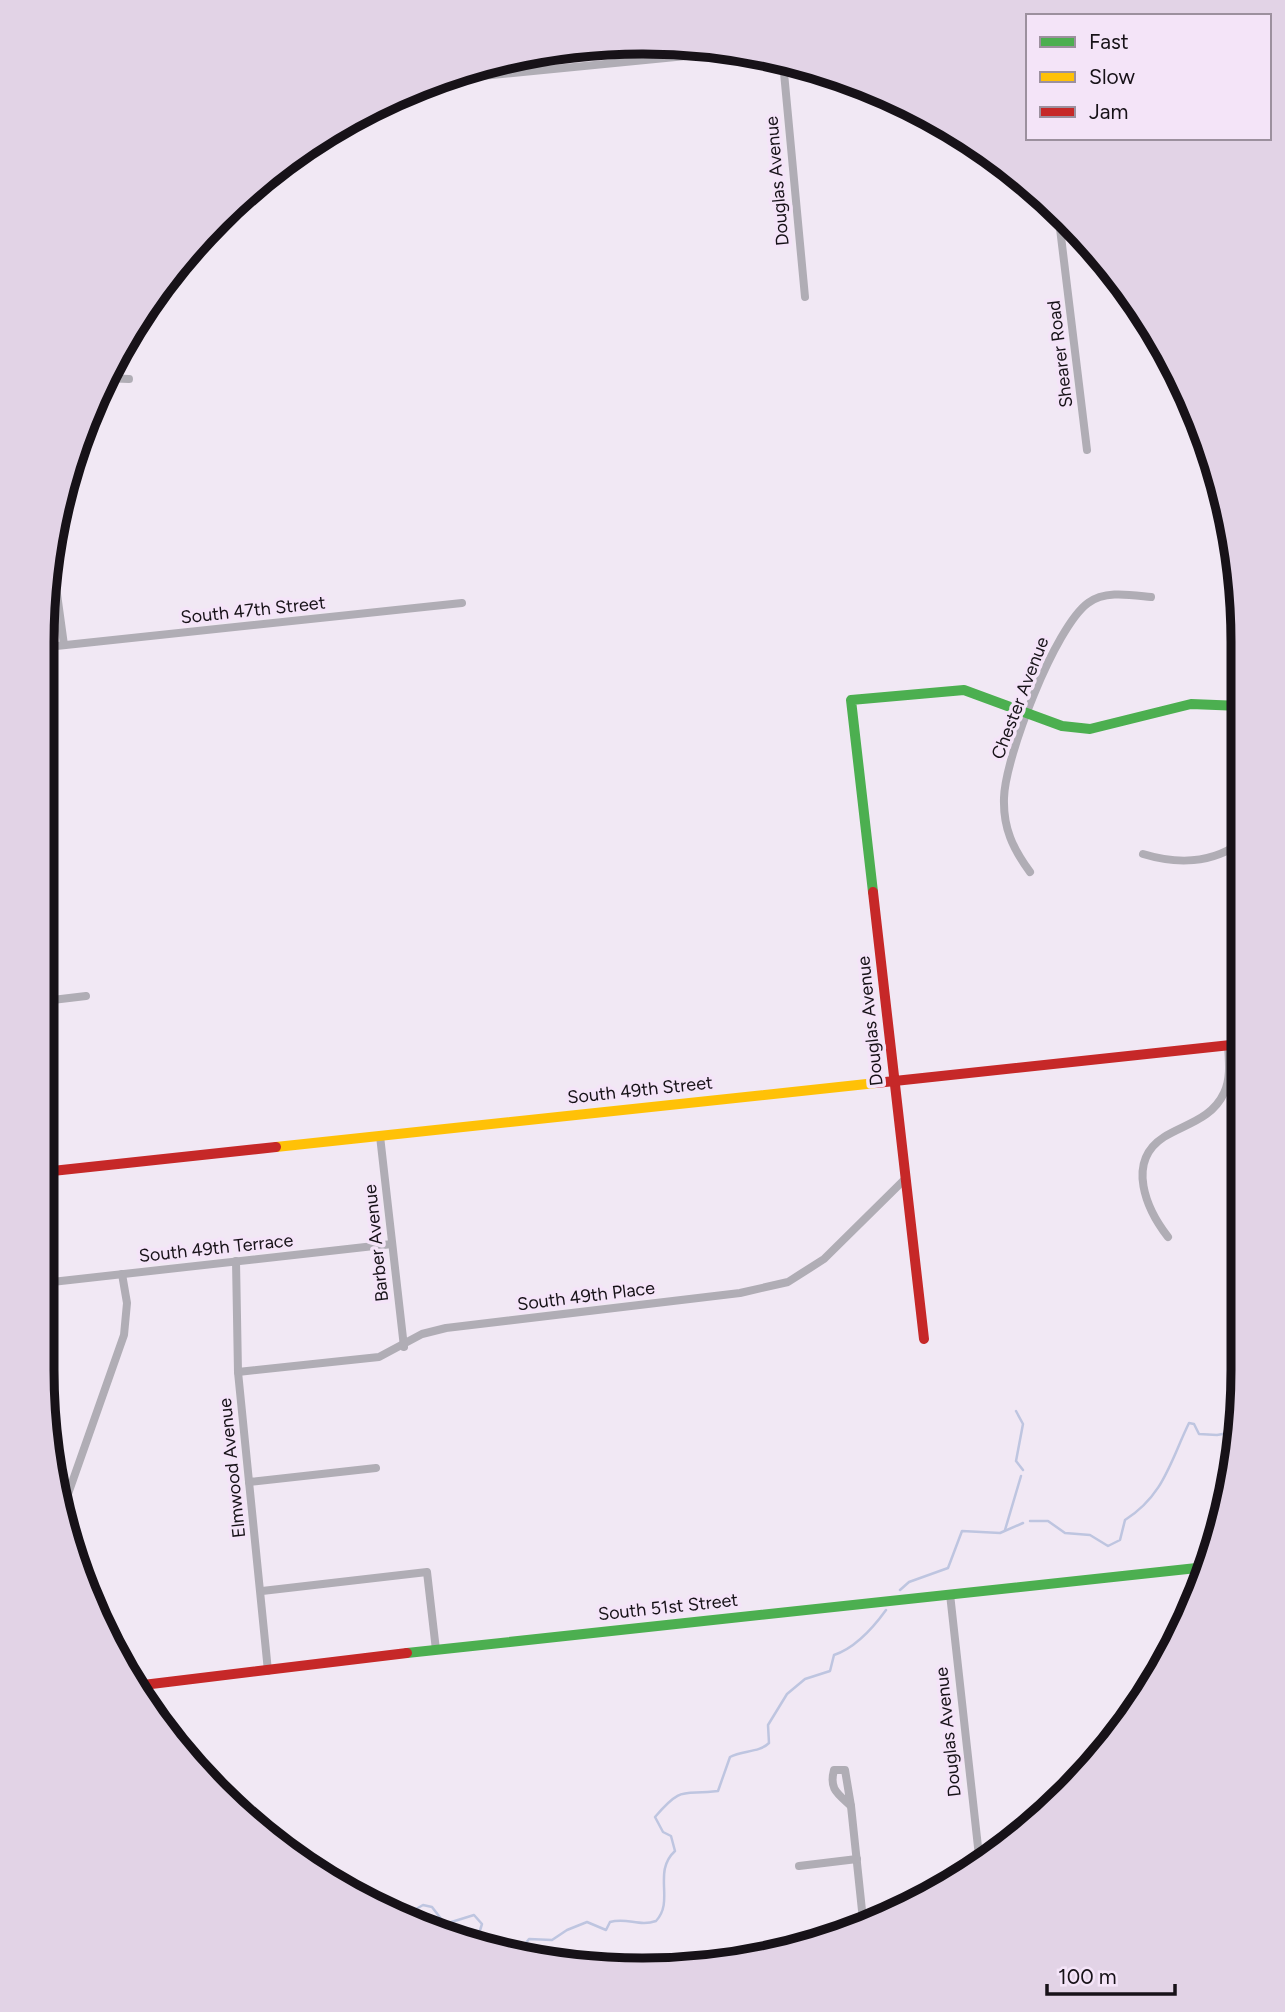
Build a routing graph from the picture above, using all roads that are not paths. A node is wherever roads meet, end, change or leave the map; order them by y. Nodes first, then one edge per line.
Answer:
1 (684, 56) edge
2 (784, 72) edge
3 (484, 76) edge
4 (1060, 229) edge
5 (805, 297) dead end
6 (117, 379) edge
7 (129, 379) dead end
8 (1087, 450) dead end
9 (57, 593) edge
10 (1151, 597) dead end
11 (461, 603) dead end
12 (64, 645) junction
13 (54, 646) edge
14 (1231, 706) edge
15 (1027, 713) junction
16 (1231, 848) edge
17 (1143, 854) dead end
18 (1030, 872) dead end
19 (86, 996) dead end
20 (54, 1000) edge
21 (1231, 1044) edge
22 (1231, 1062) edge
23 (893, 1080) junction
24 (380, 1136) junction
25 (54, 1171) edge
26 (904, 1180) junction
27 (1168, 1237) dead end
28 (392, 1244) junction
29 (236, 1261) junction
30 (122, 1275) junction
31 (54, 1282) edge
32 (924, 1339) dead end
33 (404, 1347) junction
34 (238, 1372) junction
35 (376, 1468) dead end
36 (249, 1482) junction
37 (67, 1489) edge
38 (1196, 1568) edge
39 (262, 1591) junction
40 (950, 1594) junction
41 (436, 1650) junction
42 (268, 1671) junction
43 (146, 1685) edge
44 (851, 1806) dead end
45 (979, 1852) edge
46 (857, 1859) junction
47 (799, 1866) dead end
48 (863, 1915) edge

1 - 3 street
2 - 5 street, Douglas Avenue
4 - 8 street, Shearer Road
6 - 7 street
9 - 12 street
10 - 15 street, Chester Avenue
11 - 12 street, South 47th Street
12 - 13 street, South 47th Street
14 - 15 street
15 - 18 street, Chester Avenue
15 - 23 street, Douglas Avenue
16 - 17 street
19 - 20 street
21 - 23 street, South 49th Street
22 - 27 street
23 - 24 street, South 49th Street
23 - 26 street, Douglas Avenue
24 - 25 street, South 49th Street
24 - 28 street, Barber Avenue
26 - 32 street, Douglas Avenue
26 - 33 street, South 49th Place
28 - 29 street, South 49th Terrace
28 - 33 street, Barber Avenue
29 - 30 street, South 49th Terrace
29 - 34 street, Elmwood Avenue
30 - 31 street, South 49th Terrace
30 - 37 street
33 - 34 street, South 49th Place
34 - 36 street, Elmwood Avenue
35 - 36 street
36 - 39 street, Elmwood Avenue
38 - 40 street, South 51st Street
39 - 41 street
39 - 42 street, Elmwood Avenue
40 - 41 street, South 51st Street
40 - 45 street, Douglas Avenue
41 - 42 street, South 51st Street
42 - 43 street, South 51st Street
44 - 46 street
46 - 47 street
46 - 48 street

